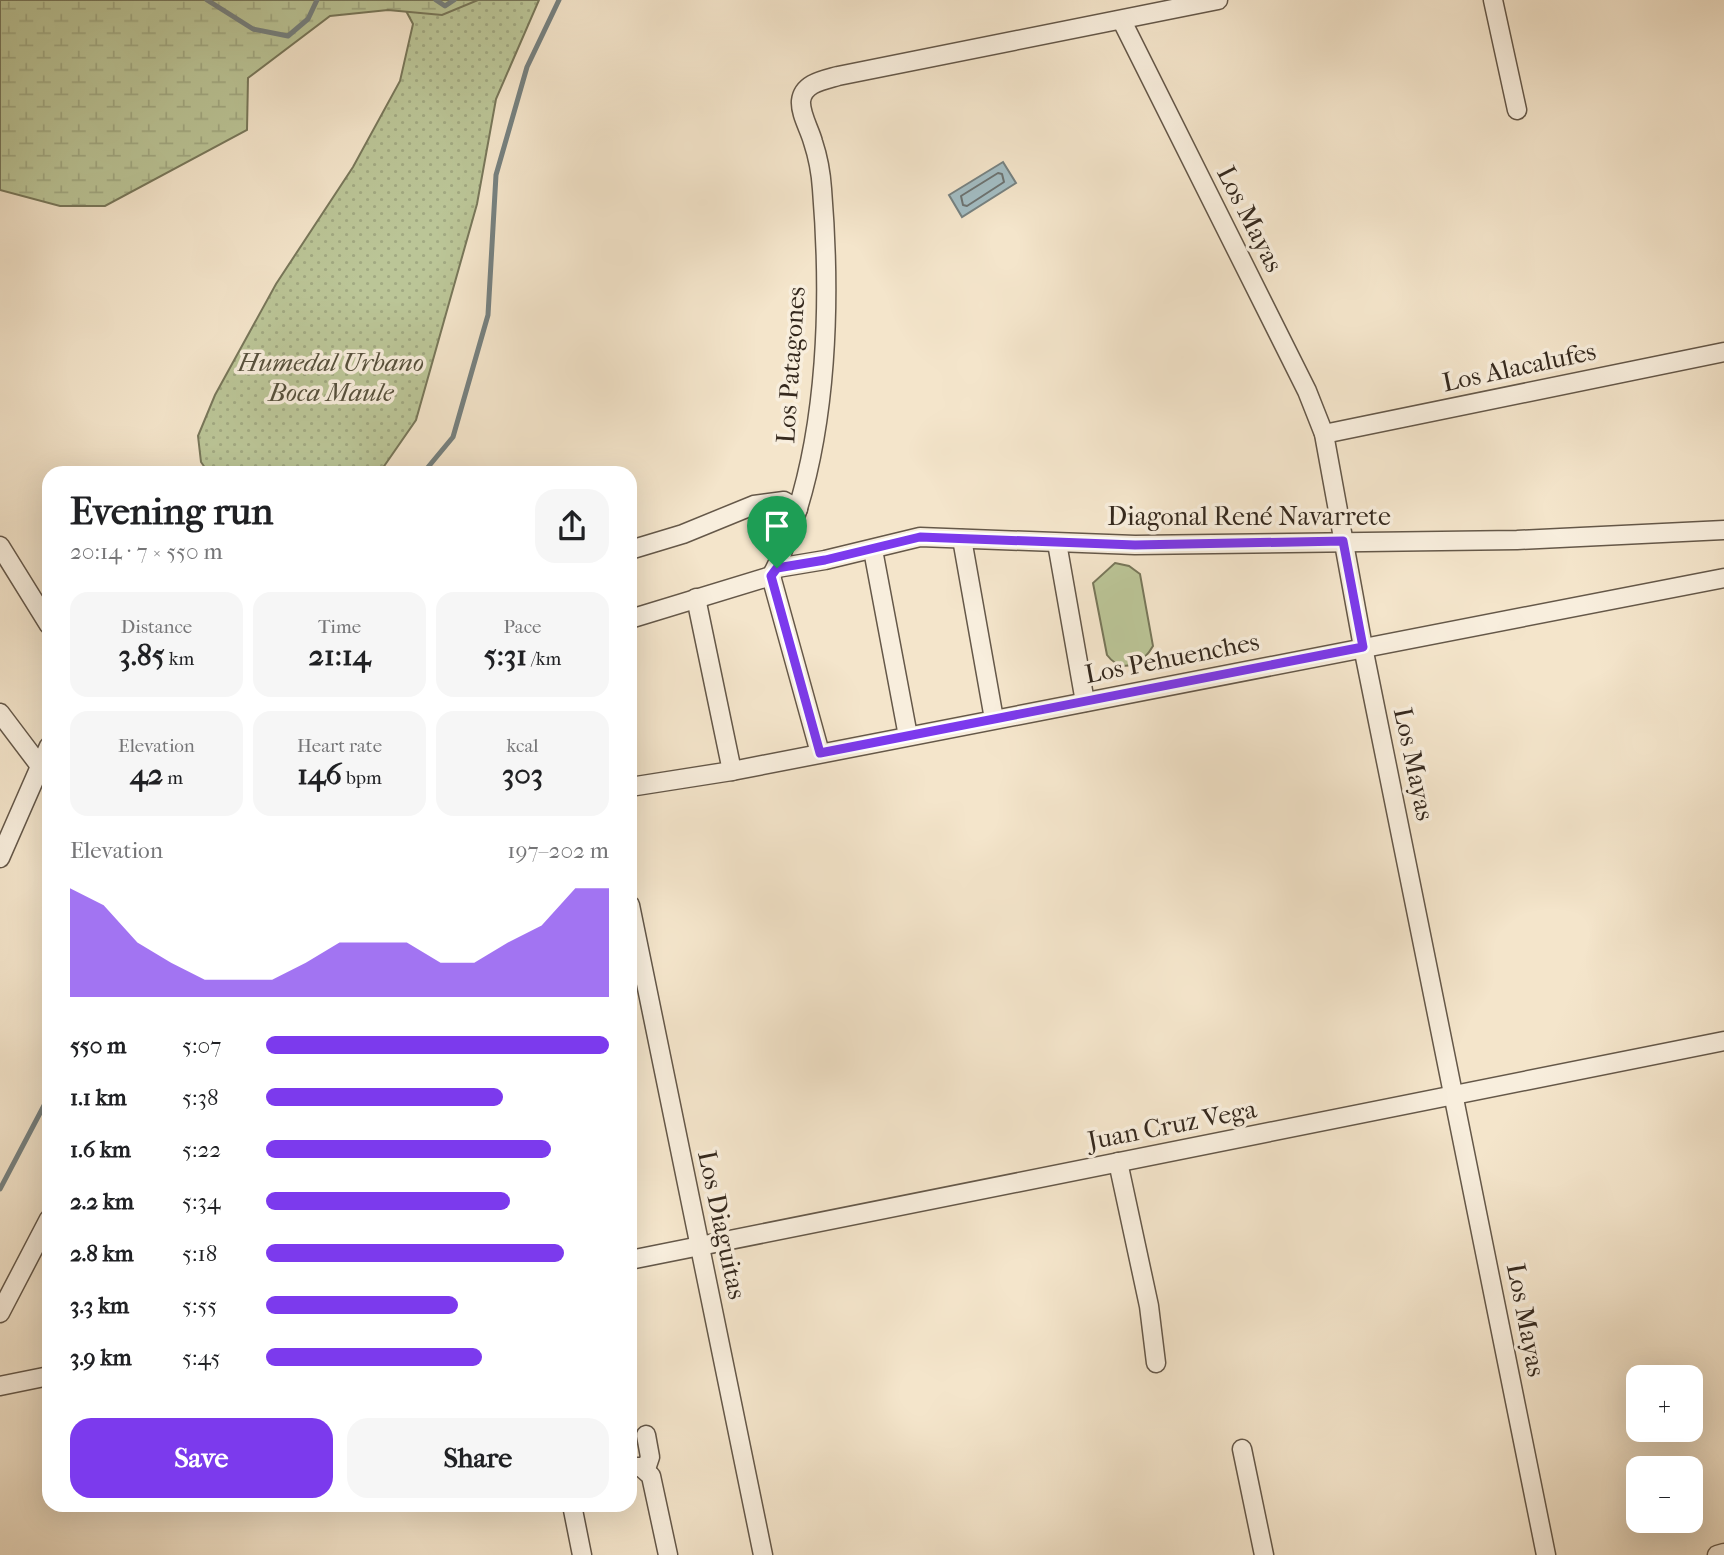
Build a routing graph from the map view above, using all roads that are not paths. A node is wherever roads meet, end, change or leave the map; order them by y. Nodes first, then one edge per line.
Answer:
1 (1218, 0) edge
2 (1493, 0) edge
3 (1122, 21) junction
4 (1517, 110) dead end
5 (1724, 352) edge
6 (1324, 434) junction
7 (798, 509) junction
8 (1724, 530) edge
9 (962, 539) junction
10 (1343, 541) junction
11 (1057, 542) junction
12 (0, 546) edge
13 (637, 548) edge
14 (873, 550) junction
15 (774, 572) junction
16 (1724, 578) edge
17 (696, 598) junction
18 (42, 614) edge
19 (637, 617) edge
20 (1363, 647) junction
21 (1085, 702) junction
22 (0, 713) edge
23 (994, 719) junction
24 (908, 736) junction
25 (820, 753) junction
26 (42, 762) edge
27 (40, 766) junction
28 (732, 771) junction
29 (637, 786) edge
30 (0, 858) edge
31 (637, 940) edge
32 (1724, 1041) edge
33 (1455, 1095) junction
34 (1118, 1162) junction
35 (42, 1232) edge
36 (699, 1246) junction
37 (637, 1258) edge
38 (0, 1313) edge
39 (1156, 1363) dead end
40 (42, 1377) edge
41 (0, 1386) edge
42 (646, 1435) dead end
43 (1242, 1449) dead end
44 (638, 1468) edge
45 (573, 1512) edge
46 (1724, 1553) edge
47 (582, 1555) edge
48 (668, 1555) edge
49 (762, 1555) edge
50 (1264, 1555) edge
51 (1546, 1555) edge
52 (1717, 1555) edge

1 - 3 street
2 - 4 street
3 - 6 street, Los Mayas
3 - 7 street, Los Patagones
5 - 6 street, Los Alacalufes
6 - 10 street, Los Mayas
7 - 13 street
7 - 15 street, Los Patagones
8 - 10 street, Diagonal René Navarrete
9 - 11 street, Diagonal René Navarrete
9 - 14 street, Diagonal René Navarrete
9 - 23 street
10 - 11 street, Diagonal René Navarrete
10 - 20 street, Los Mayas
11 - 21 street
12 - 18 street
14 - 15 street, Diagonal René Navarrete
14 - 24 street
15 - 17 street
15 - 25 street
16 - 20 street, Los Pehuenches
17 - 19 street
17 - 28 street
20 - 21 street, Los Pehuenches
20 - 33 street, Los Mayas
21 - 23 street, Los Pehuenches
22 - 27 street
23 - 24 street, Los Pehuenches
24 - 25 street, Los Pehuenches
25 - 28 street, Los Pehuenches
26 - 27 street
27 - 30 street
28 - 29 street, Los Pehuenches
31 - 36 street, Los Diaguitas
32 - 33 street, Juan Cruz Vega
33 - 34 street, Juan Cruz Vega
33 - 51 street, Los Mayas
34 - 36 street, Juan Cruz Vega
34 - 39 street
35 - 38 street
36 - 37 street, Juan Cruz Vega
36 - 49 street, Los Diaguitas
40 - 41 street
42 - 44 street
43 - 50 street
44 - 48 street
45 - 47 street
46 - 52 street

